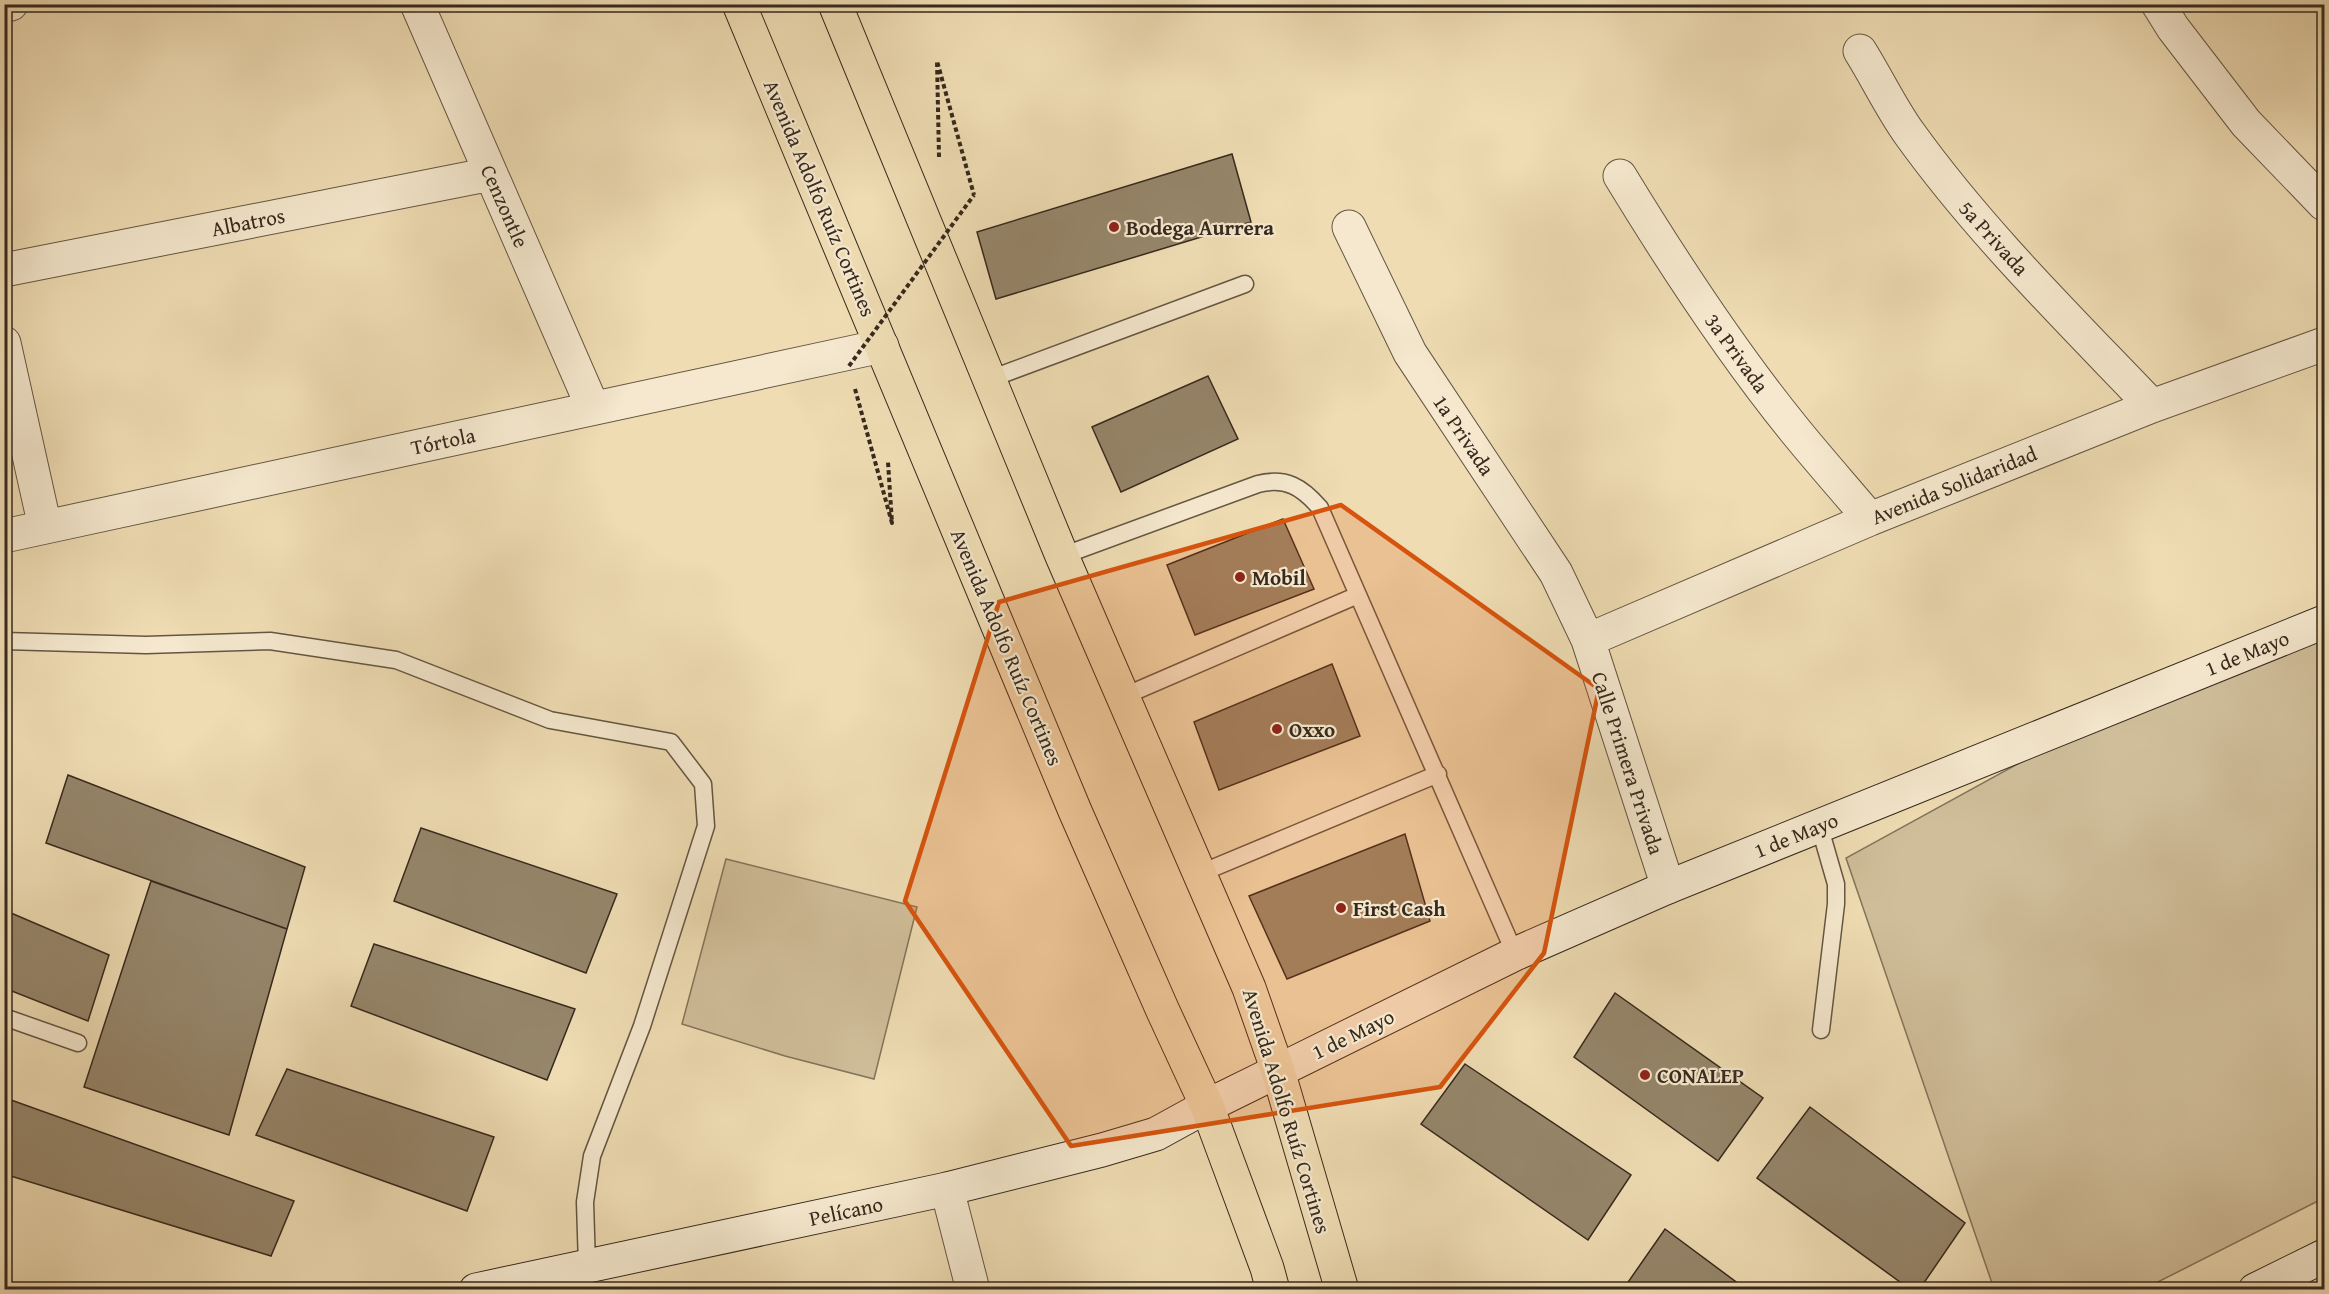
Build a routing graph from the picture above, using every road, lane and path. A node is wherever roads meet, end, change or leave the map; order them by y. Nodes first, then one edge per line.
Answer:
1 (11, 4) edge
2 (417, 4) edge
3 (739, 4) edge
4 (835, 4) edge
5 (2158, 4) edge
6 (4, 6) edge
7 (1860, 51) dead end
8 (931, 154) dead end
9 (490, 174) junction
10 (1620, 176) dead end
11 (2325, 204) edge
12 (1349, 226) dead end
13 (4, 270) edge
14 (1245, 284) dead end
15 (4, 343) edge
16 (2325, 344) edge
17 (882, 346) junction
18 (849, 366) dead end
19 (990, 379) junction
20 (2152, 406) junction
21 (592, 408) junction
22 (1870, 519) junction
23 (45, 527) junction
24 (4, 536) edge
25 (1062, 556) junction
26 (1358, 595) junction
27 (2325, 622) edge
28 (1588, 640) junction
29 (4, 641) edge
30 (1122, 697) junction
31 (1437, 774) junction
32 (1819, 825) junction
33 (1201, 873) junction
34 (1668, 887) junction
35 (1515, 954) junction
36 (4, 1017) edge
37 (1821, 1030) dead end
38 (78, 1043) dead end
39 (1278, 1071) junction
40 (1207, 1106) junction
41 (947, 1189) junction
42 (2325, 1256) edge
43 (587, 1266) junction
44 (476, 1290) edge
45 (973, 1290) edge
46 (1273, 1290) edge
47 (1342, 1290) edge
48 (2255, 1290) edge

1 - 6 street
2 - 9 street, Cenzontle
3 - 17 main road, Avenida Adolfo Ruíz Cortines
4 - 19 main road, Avenida Adolfo Ruíz Cortines
5 - 11 street
7 - 20 street, 5a Privada
8 - 18 path, bridge
9 - 13 street, Albatros
9 - 21 street, Cenzontle
10 - 22 street, 3a Privada
12 - 28 street, 1a Privada
14 - 19 lane
15 - 23 street
16 - 20 street, Avenida Solidaridad
17 - 21 street, Tórtola
17 - 40 main road, Avenida Adolfo Ruíz Cortines
19 - 25 main road, Avenida Adolfo Ruíz Cortines
20 - 22 street, Avenida Solidaridad
21 - 23 street, Tórtola
22 - 28 street, Avenida Solidaridad
23 - 24 street, Tórtola
25 - 26 lane
25 - 30 main road, Avenida Adolfo Ruíz Cortines
26 - 30 lane
26 - 31 lane
27 - 32 street, 1 de Mayo
28 - 34 street, Calle Primera Privada
29 - 43 lane
30 - 33 main road, Avenida Adolfo Ruíz Cortines
31 - 33 lane
31 - 35 lane
32 - 34 street, 1 de Mayo
32 - 37 lane
33 - 39 main road, Avenida Adolfo Ruíz Cortines
34 - 35 street, 1 de Mayo
35 - 39 street, 1 de Mayo
36 - 38 lane
39 - 40 street, 1 de Mayo
39 - 47 main road, Avenida Adolfo Ruíz Cortines
40 - 41 street, Pelícano
40 - 46 main road, Avenida Adolfo Ruíz Cortines
41 - 43 street, Pelícano
41 - 45 street
42 - 48 street
43 - 44 street, Pelícano

